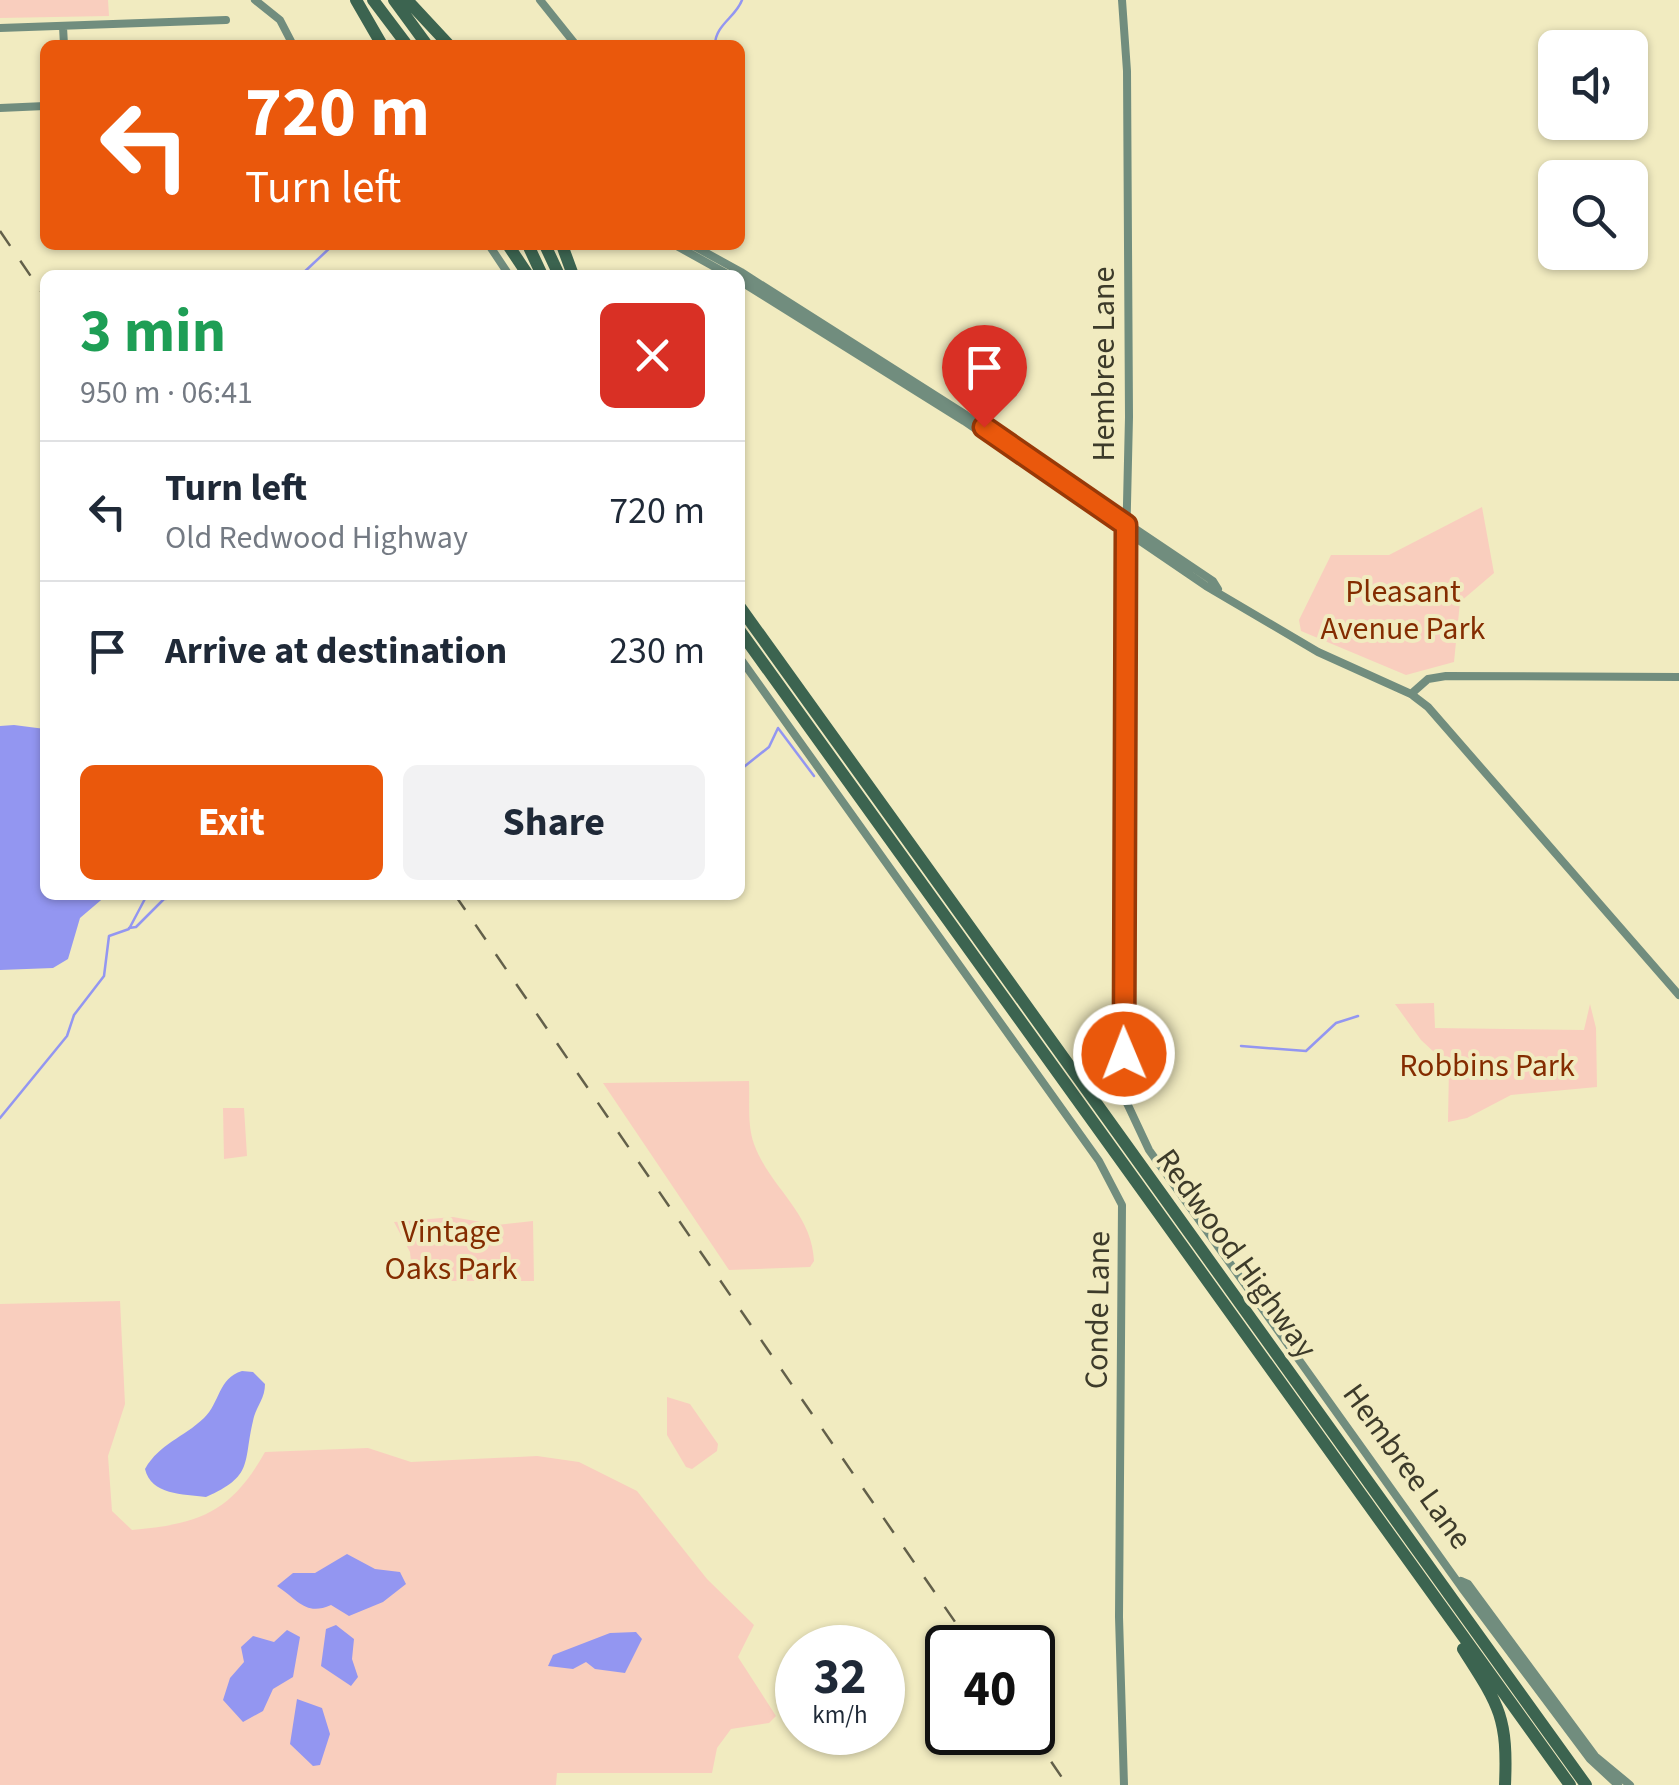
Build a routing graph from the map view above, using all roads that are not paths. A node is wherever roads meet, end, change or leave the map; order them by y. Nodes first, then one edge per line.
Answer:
1 (255, 0) edge
2 (356, 0) edge
3 (373, 0) edge
4 (394, 0) edge
5 (408, 0) edge
6 (540, 0) edge
7 (1122, 0) edge
8 (226, 20) dead end
9 (64, 26) junction
10 (0, 28) edge
11 (64, 40) edge
12 (290, 40) edge
13 (379, 40) edge
14 (403, 40) edge
15 (423, 40) edge
16 (444, 40) edge
17 (572, 40) edge
18 (40, 106) edge
19 (0, 108) edge
20 (685, 250) edge
21 (701, 250) edge
22 (721, 270) edge
23 (738, 270) edge
24 (745, 274) edge
25 (745, 284) edge
26 (1127, 495) junction
27 (1114, 517) junction
28 (1126, 530) junction
29 (745, 613) edge
30 (745, 638) edge
31 (745, 665) edge
32 (1679, 677) edge
33 (1411, 694) junction
34 (1679, 994) edge
35 (1461, 1581) junction
36 (1449, 1615) junction
37 (1534, 1710) junction
38 (1124, 1785) edge
39 (1505, 1785) edge
40 (1570, 1785) edge
41 (1586, 1785) edge
42 (1596, 1785) edge
43 (1618, 1785) edge
44 (1630, 1785) edge

1 - 12 street
2 - 13 highway
3 - 14 highway
4 - 15 highway
5 - 16 highway
6 - 17 street
7 - 26 street, Hembree Lane
8 - 9 street
9 - 10 street
9 - 11 street
18 - 19 street
20 - 22 street
21 - 23 street
24 - 27 street
25 - 28 street
26 - 27 street
26 - 28 street, Hembree Lane
27 - 28 street
28 - 33 street
28 - 35 street, Hembree Lane
29 - 37 highway, Redwood Highway
30 - 36 highway, Redwood Highway
31 - 38 street, Conde Lane
32 - 33 street
33 - 34 street
35 - 43 street, Hembree Lane
35 - 44 street, Hembree Lane
36 - 39 highway
36 - 40 highway, Redwood Highway
37 - 41 highway, Redwood Highway
37 - 42 highway

